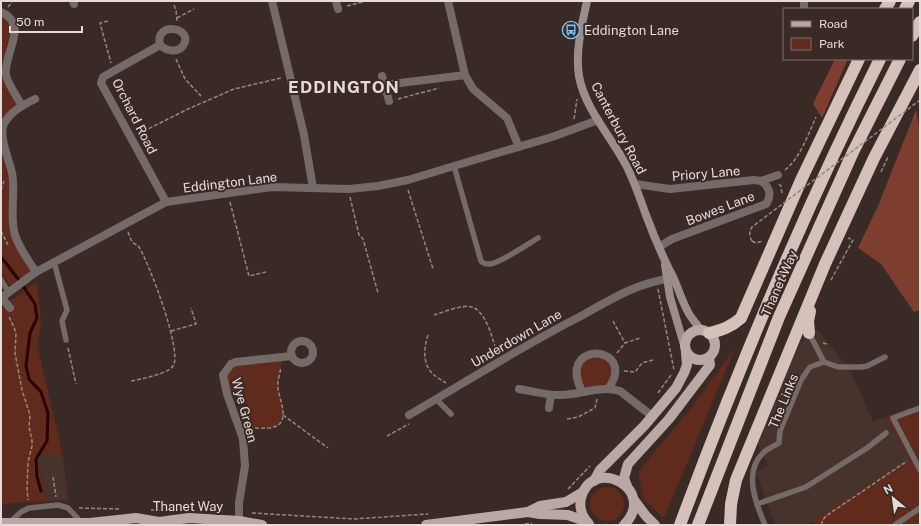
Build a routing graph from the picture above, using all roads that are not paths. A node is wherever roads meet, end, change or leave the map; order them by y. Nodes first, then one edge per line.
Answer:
1 (272, 1) edge
2 (448, 1) edge
3 (586, 1) edge
4 (1, 12) edge
5 (920, 22) edge
6 (913, 34) edge
7 (160, 45) junction
8 (859, 60) edge
9 (880, 60) edge
10 (899, 60) edge
11 (920, 70) edge
12 (382, 76) dead end
13 (465, 76) junction
14 (384, 85) junction
15 (35, 99) dead end
16 (389, 101) road end
17 (22, 106) junction
18 (598, 120) junction
19 (519, 147) junction
20 (454, 166) junction
21 (778, 175) road end
22 (761, 181) junction
23 (635, 184) junction
24 (313, 188) junction
25 (166, 202) junction
26 (538, 238) dead end
27 (659, 247) junction
28 (54, 262) junction
29 (36, 272) junction
30 (670, 278) junction
31 (1, 280) edge
32 (816, 284) junction
33 (4, 297) edge
34 (10, 308) road end
35 (705, 331) junction
36 (809, 333) joint
37 (66, 340) road end
38 (685, 349) junction
39 (292, 356) dead end
40 (885, 357) dead end
41 (709, 358) junction
42 (824, 362) junction
43 (519, 389) dead end
44 (604, 389) junction
45 (582, 392) junction
46 (551, 395) junction
47 (436, 399) junction
48 (549, 408) dead end
49 (920, 408) edge
50 (451, 414) dead end
51 (409, 415) road end
52 (652, 416) junction
53 (886, 433) dead end
54 (920, 470) edge
55 (594, 481) junction
56 (626, 486) junction
57 (583, 492) junction
58 (634, 500) junction
59 (757, 504) junction
60 (920, 508) edge
61 (528, 512) junction
62 (239, 519) edge
63 (86, 522) junction
64 (5, 523) edge
65 (155, 523) edge
66 (589, 523) edge
67 (105, 525) edge
68 (262, 525) edge
69 (426, 525) edge
70 (624, 525) edge
71 (656, 525) edge
72 (680, 525) edge
73 (698, 525) edge
74 (730, 525) edge
75 (765, 525) edge
76 (895, 525) edge

1 - 24 street
2 - 13 street
3 - 18 main road, Canterbury Road
4 - 17 street
5 - 6 highway
7 - 7 street
7 - 25 street, Orchard Road
8 - 35 highway
9 - 72 highway, Thanet Way
10 - 73 highway, Thanet Way
11 - 32 highway
12 - 14 street
13 - 14 street
13 - 19 street
14 - 16 street
15 - 17 street
17 - 29 street
18 - 19 street, Eddington Lane
18 - 23 main road, Canterbury Road
19 - 20 street, Eddington Lane
20 - 24 street, Eddington Lane
20 - 26 lane
21 - 22 street, Priory Lane
22 - 23 street, Priory Lane
22 - 27 street, Bowes Lane
23 - 27 main road, Canterbury Road
24 - 25 street, Eddington Lane
25 - 28 street, Eddington Lane
27 - 30 main road, Canterbury Road
28 - 29 street, Eddington Lane
28 - 37 lane
29 - 33 street, Eddington Lane
30 - 35 main road, Canterbury Road
30 - 38 main road, Canterbury Road
30 - 47 street, Underdown Lane
31 - 33 lane
32 - 36 highway
32 - 74 highway
33 - 34 street
35 - 38 main road
35 - 41 main road
36 - 42 lane
38 - 41 main road
38 - 52 main road
39 - 62 street, Wye Green
40 - 42 lane
41 - 56 main road
42 - 59 lane, The Links
43 - 46 street
44 - 45 street
44 - 45 street
44 - 52 street
45 - 46 street
46 - 48 street
47 - 50 lane
47 - 51 street, Underdown Lane
49 - 54 lane
52 - 55 main road
53 - 59 lane
55 - 56 main road
55 - 57 main road
56 - 58 main road
57 - 61 main road
57 - 66 main road
58 - 70 main road
58 - 71 main road
59 - 75 lane, The Links
60 - 76 lane
61 - 66 main road
61 - 69 main road
62 - 65 main road, Thanet Way
62 - 68 main road, Thanet Way
63 - 64 main road, Thanet Way
63 - 64 lane
63 - 65 main road, Thanet Way
63 - 67 main road, Thanet Way

